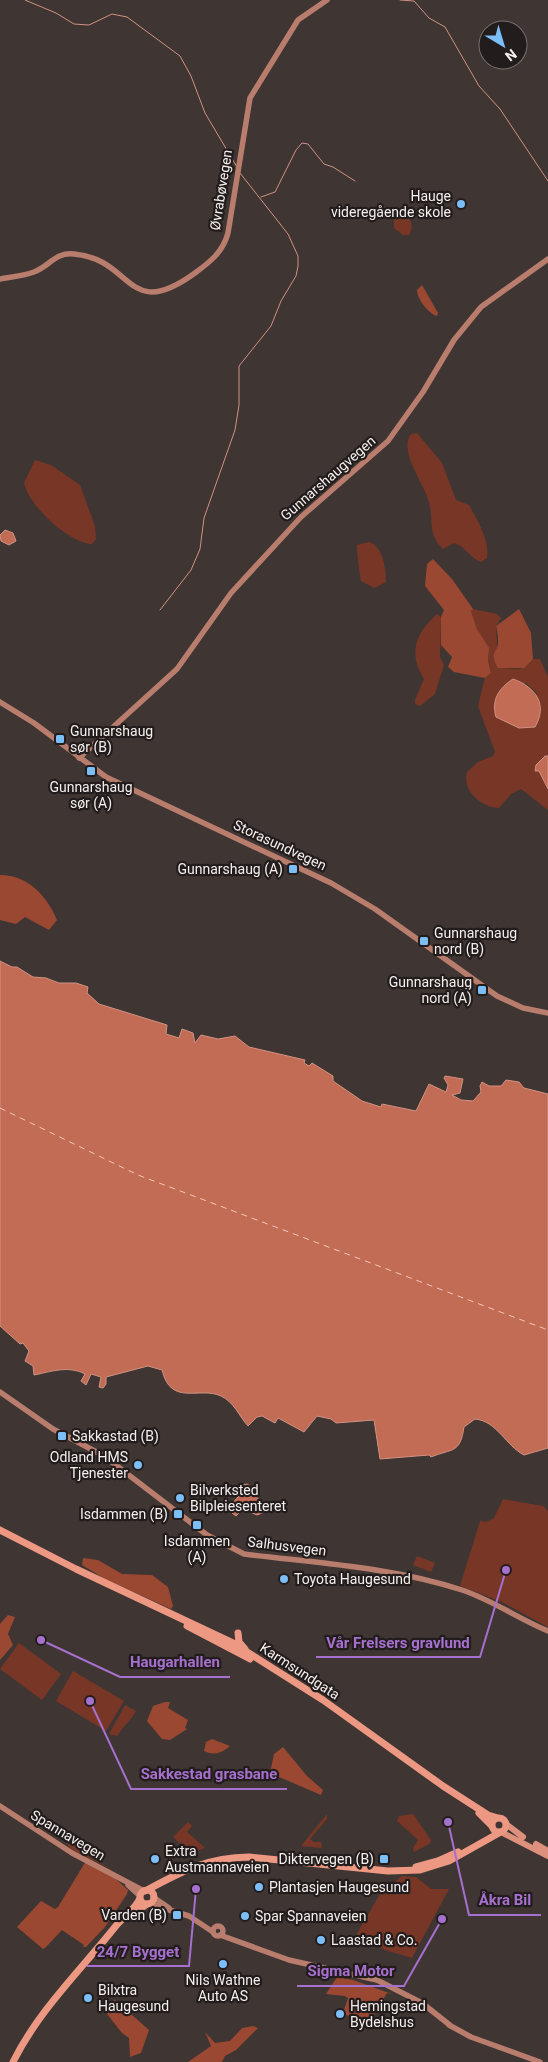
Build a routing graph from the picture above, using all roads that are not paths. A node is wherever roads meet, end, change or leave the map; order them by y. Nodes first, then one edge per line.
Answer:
1 (327, 0) edge
2 (548, 259) edge
3 (0, 279) edge
4 (0, 702) edge
5 (79, 758) junction
6 (548, 1012) edge
7 (0, 1392) edge
8 (0, 1530) edge
9 (76, 1569) junction
10 (548, 1631) edge
11 (238, 1633) dead end
12 (250, 1654) junction
13 (0, 1806) edge
14 (498, 1818) junction
15 (506, 1824) junction
16 (491, 1825) junction
17 (500, 1832) junction
18 (548, 1851) edge
19 (548, 1856) edge
20 (376, 1869) junction
21 (178, 1872) junction
22 (142, 1894) junction
23 (151, 1900) junction
24 (198, 1921) junction
25 (216, 1926) junction
26 (111, 1932) junction
27 (213, 1932) junction
28 (221, 1932) junction
29 (14, 2062) edge
30 (540, 2062) edge

1 - 3 main road, Øvrabøvegen
2 - 5 main road, Gunnarshaugvegen
4 - 5 main road, Storasundvegen
5 - 6 main road, Storasundvegen
7 - 10 main road, Salhusvegen
8 - 9 highway, Karmsundgata
9 - 12 highway, Karmsundgata
9 - 16 highway, Karmsundgata
11 - 12 highway
12 - 14 highway, Karmsundgata
13 - 22 main road, Spannavegen
14 - 15 highway
14 - 16 highway
15 - 17 highway
15 - 18 main road
16 - 17 highway
16 - 20 highway
17 - 19 main road
17 - 20 highway
20 - 21 highway
21 - 22 highway
21 - 23 highway
22 - 23 highway
22 - 23 highway
22 - 26 highway
23 - 24 main road
23 - 26 highway
24 - 25 main road
24 - 27 main road
25 - 27 main road
25 - 28 main road
26 - 29 highway
27 - 28 main road
28 - 30 main road

